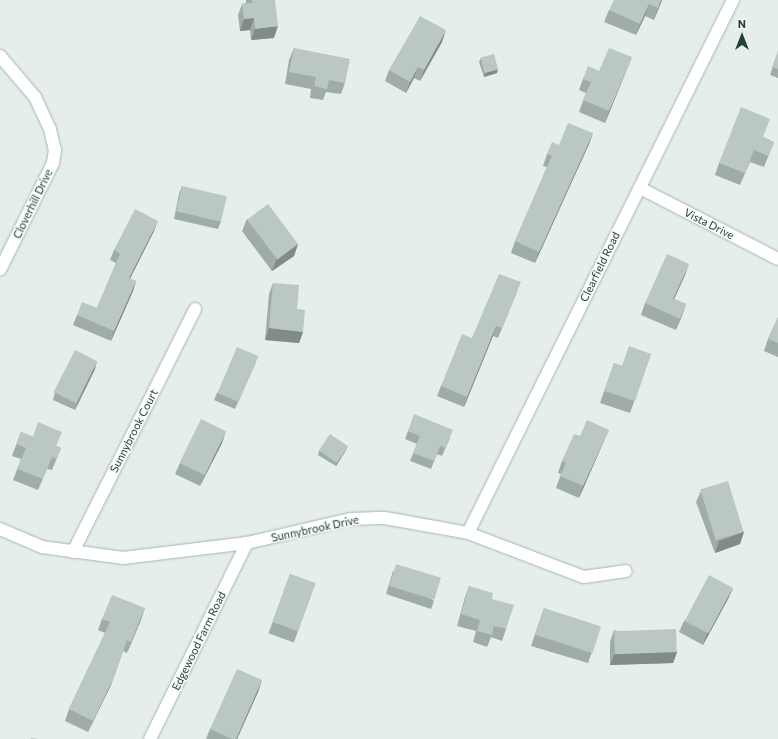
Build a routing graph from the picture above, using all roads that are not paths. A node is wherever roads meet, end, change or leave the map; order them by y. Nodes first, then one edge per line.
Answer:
1 (733, 0) edge
2 (0, 56) edge
3 (640, 188) junction
4 (778, 260) edge
5 (0, 270) edge
6 (195, 309) dead end
7 (0, 529) edge
8 (468, 534) junction
9 (247, 543) junction
10 (73, 552) junction
11 (626, 572) dead end
12 (150, 739) edge

1 - 3 street, Clearfield Road
2 - 5 street, Cloverhill Drive
3 - 4 street, Vista Drive
3 - 8 street, Clearfield Road
6 - 10 street, Sunnybrook Court
7 - 10 street, Sunnybrook Drive
8 - 9 street, Sunnybrook Drive
8 - 11 street, Sunnybrook Drive
9 - 10 street, Sunnybrook Drive
9 - 12 street, Edgewood Farm Road

